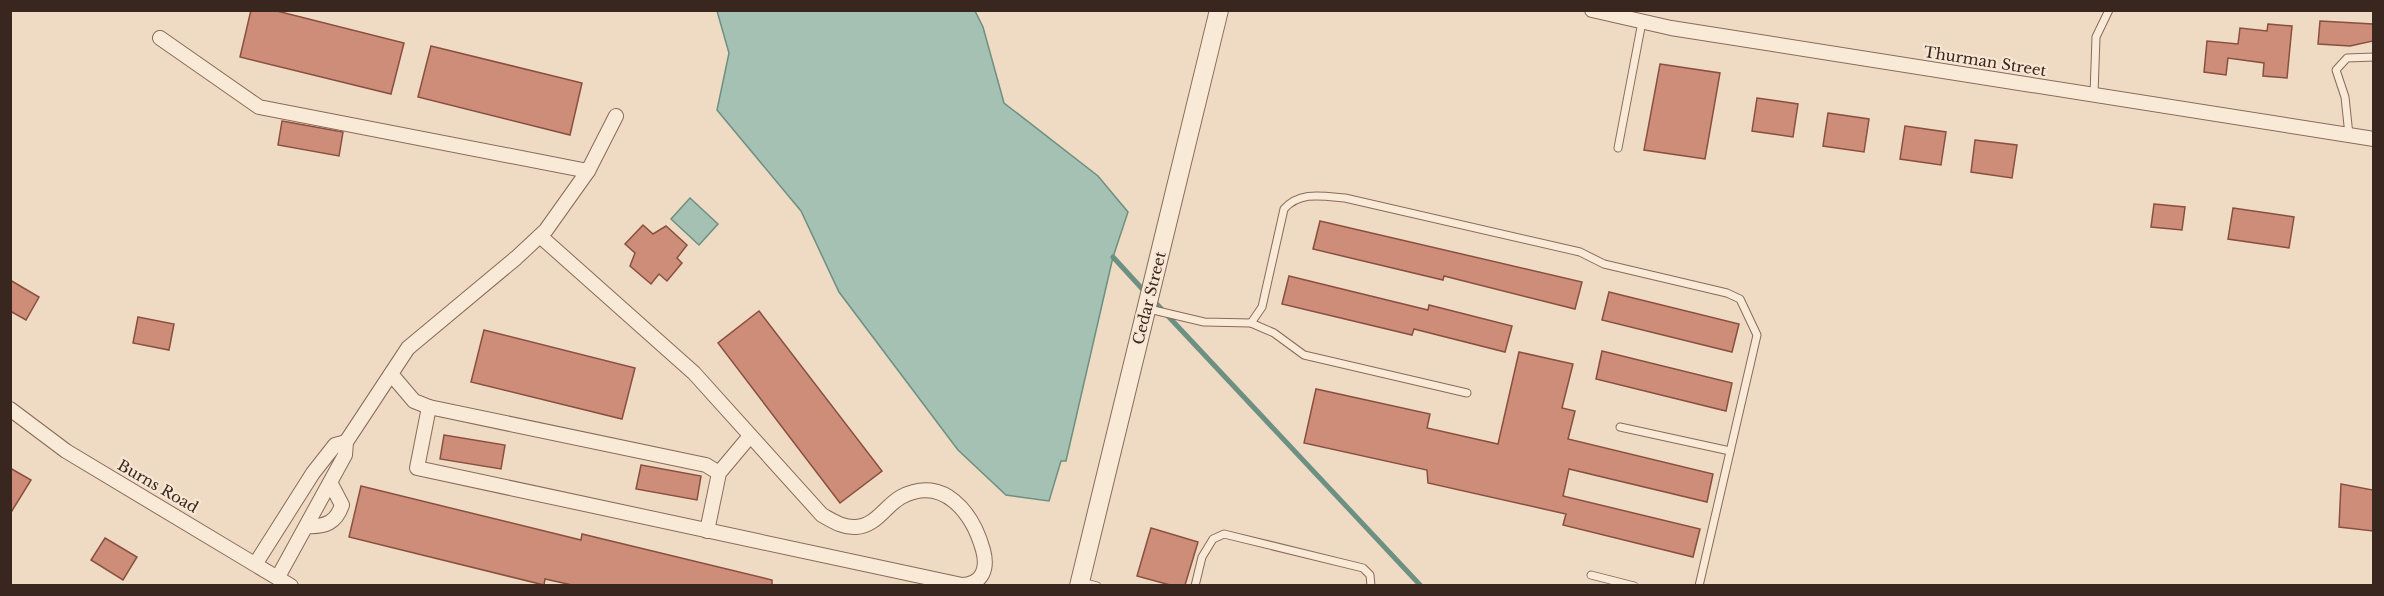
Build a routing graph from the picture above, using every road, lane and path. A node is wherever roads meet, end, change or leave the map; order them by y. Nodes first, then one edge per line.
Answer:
1 (1219, 10) edge
2 (1592, 10) edge
3 (2109, 10) edge
4 (1642, 22) junction
5 (160, 38) dead end
6 (2373, 57) edge
7 (2094, 94) junction
8 (616, 116) dead end
9 (2349, 135) junction
10 (2373, 138) edge
11 (1618, 148) dead end
12 (588, 171) junction
13 (540, 236) junction
14 (1146, 309) junction
15 (1251, 323) junction
16 (391, 374) junction
17 (1467, 393) dead end
18 (429, 407) junction
19 (10, 409) edge
20 (1620, 427) dead end
21 (750, 436) junction
22 (346, 442) junction
23 (1730, 451) junction
24 (313, 473) junction
25 (719, 473) junction
26 (331, 484) junction
27 (307, 526) junction
28 (707, 531) junction
29 (256, 563) junction
30 (1591, 575) dead end
31 (278, 577) junction
32 (1085, 584) edge
33 (291, 585) edge
34 (1195, 585) edge
35 (1371, 585) edge
36 (1634, 585) edge
37 (1699, 585) edge

1 - 14 street, Cedar Street
2 - 4 street, Thurman Street
3 - 7 lane
4 - 7 street, Thurman Street
4 - 11 lane
5 - 12 street
6 - 9 lane
7 - 9 street, Thurman Street
8 - 12 street
9 - 10 street, Thurman Street
12 - 13 street
13 - 16 street
13 - 21 street
14 - 15 lane
14 - 32 street, Cedar Street
15 - 17 lane
15 - 23 lane
16 - 18 street
16 - 22 street
18 - 25 street
18 - 28 street
19 - 29 street, Burns Road
20 - 23 lane
21 - 25 street
21 - 28 street
22 - 24 street
22 - 26 street
23 - 37 lane
24 - 26 lane
24 - 29 street
25 - 28 street
26 - 27 street
26 - 27 street
27 - 31 street
29 - 31 street, Burns Road
30 - 36 lane
31 - 33 street, Burns Road
34 - 35 lane

